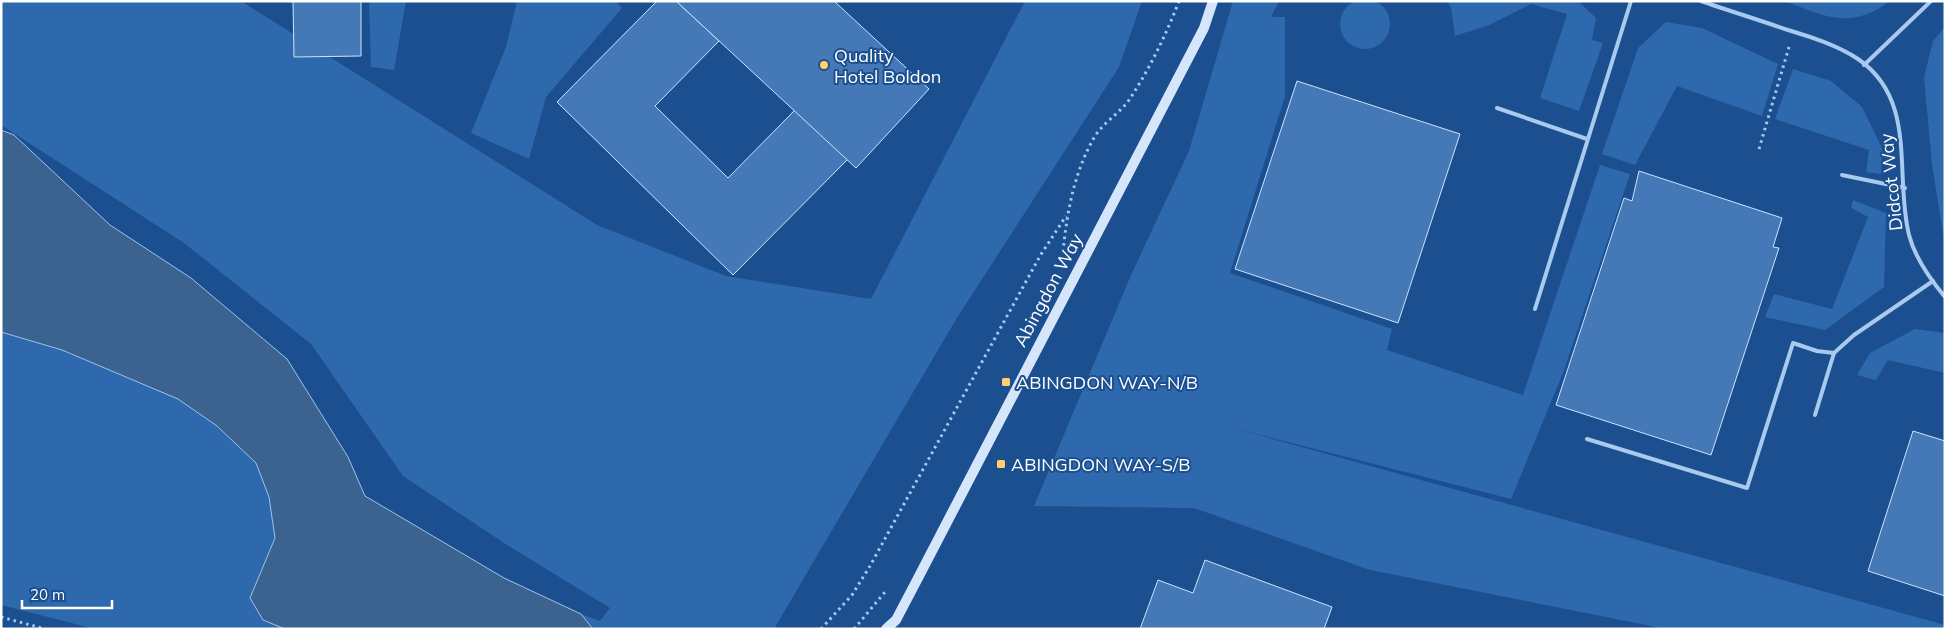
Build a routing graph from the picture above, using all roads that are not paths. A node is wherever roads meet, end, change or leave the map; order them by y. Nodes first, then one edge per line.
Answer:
1 (1213, 1) edge
2 (1631, 1) edge
3 (1701, 1) edge
4 (1931, 1) edge
5 (1864, 65) junction
6 (1497, 108) dead end
7 (1587, 139) junction
8 (1842, 175) dead end
9 (1904, 188) junction
10 (1933, 281) junction
11 (1945, 297) edge
12 (1535, 309) dead end
13 (1834, 353) junction
14 (1815, 415) dead end
15 (1587, 439) dead end
16 (896, 625) edge
17 (886, 629) edge

1 - 16 main road, Abingdon Way
2 - 7 lane
3 - 5 lane, Didcot Way
4 - 5 lane
5 - 9 lane, Didcot Way
6 - 7 lane
7 - 12 lane
8 - 9 lane
9 - 10 lane, Didcot Way
10 - 11 lane, Didcot Way
10 - 13 lane
13 - 14 lane
13 - 15 lane
16 - 17 main road, Abingdon Way

